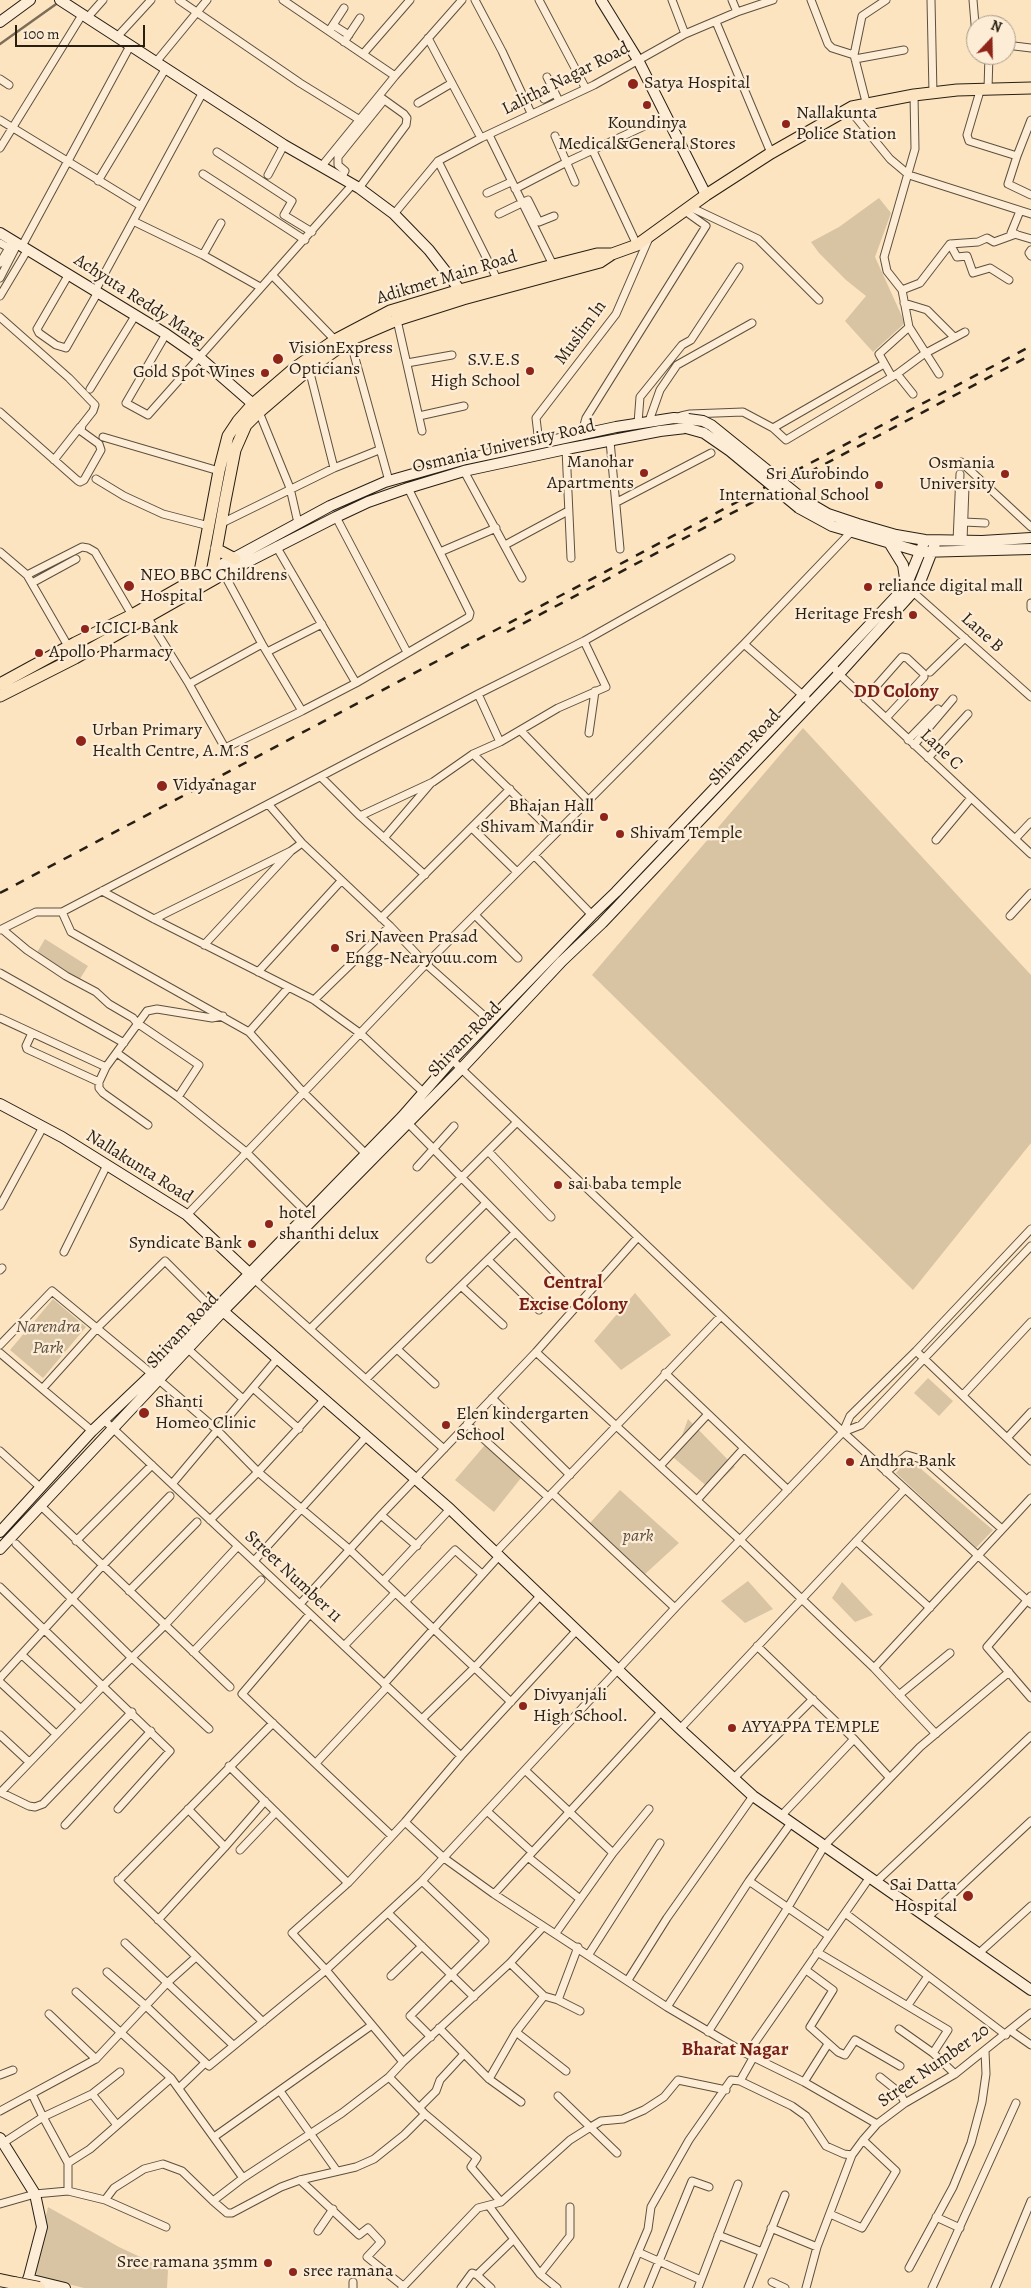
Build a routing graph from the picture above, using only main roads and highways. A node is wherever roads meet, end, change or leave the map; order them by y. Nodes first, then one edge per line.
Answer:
1 (30, 0) edge
2 (60, 0) edge
3 (601, 0) edge
4 (0, 22) edge
5 (1031, 88) edge
6 (706, 195) junction
7 (0, 233) edge
8 (612, 254) junction
9 (460, 290) junction
10 (256, 408) junction
11 (687, 424) junction
12 (846, 527) junction
13 (1031, 538) edge
14 (925, 540) junction
15 (936, 542) junction
16 (890, 544) junction
17 (216, 549) junction
18 (1031, 549) edge
19 (921, 552) junction
20 (933, 553) junction
21 (234, 559) junction
22 (218, 571) junction
23 (201, 581) junction
24 (909, 589) junction
25 (0, 684) edge
26 (0, 696) edge
27 (0, 1104) edge
28 (253, 1277) junction
29 (218, 1310) junction
30 (155, 1377) junction
31 (0, 1532) edge
32 (0, 1548) edge
33 (1031, 1990) edge
34 (2, 2140) edge
35 (0, 2274) edge
36 (0, 2280) edge
37 (34, 2286) edge
38 (65, 2288) edge

1 - 4 main road
2 - 9 main road
3 - 6 main road
5 - 6 main road, Adikmet Main Road
6 - 8 main road, Adikmet Main Road
7 - 10 main road, Achyuta Reddy Marg
8 - 9 main road, Adikmet Main Road
8 - 10 main road, Adikmet Main Road
9 - 10 main road, Adikmet Main Road
10 - 17 main road, Adikmet Main Road
10 - 23 main road, Adikmet Main Road
11 - 12 main road, Osmania University Road, bridge
11 - 21 main road, Osmania University Road
11 - 22 main road, Osmania University Road
12 - 14 main road, Osmania University Road
12 - 16 main road, Osmania University Road
13 - 15 main road, Osmania University Road
14 - 15 main road, Osmania University Road
14 - 19 main road, Shivam Road
15 - 20 main road, Shivam Road
16 - 19 main road, Osmania University Road
16 - 24 main road
17 - 21 main road
17 - 22 main road, Adikmet Main Road
18 - 20 main road, Osmania University Road
19 - 20 main road, Osmania University Road
19 - 24 main road, Shivam Road
20 - 24 main road, Shivam Road
21 - 22 main road, Osmania University Road
22 - 23 main road, Osmania University Road
23 - 25 main road, Osmania University Road
23 - 26 main road, Osmania University Road
24 - 28 main road, Shivam Road
24 - 28 main road, Shivam Road
27 - 28 main road, Nallakunta Road
28 - 29 main road, Shivam Road
29 - 30 main road, Shivam Road
29 - 30 main road, Shivam Road
29 - 33 main road
30 - 31 main road, Shivam Road
30 - 32 main road, Shivam Road
34 - 37 main road
35 - 37 main road
36 - 37 highway, bridge
37 - 38 main road

